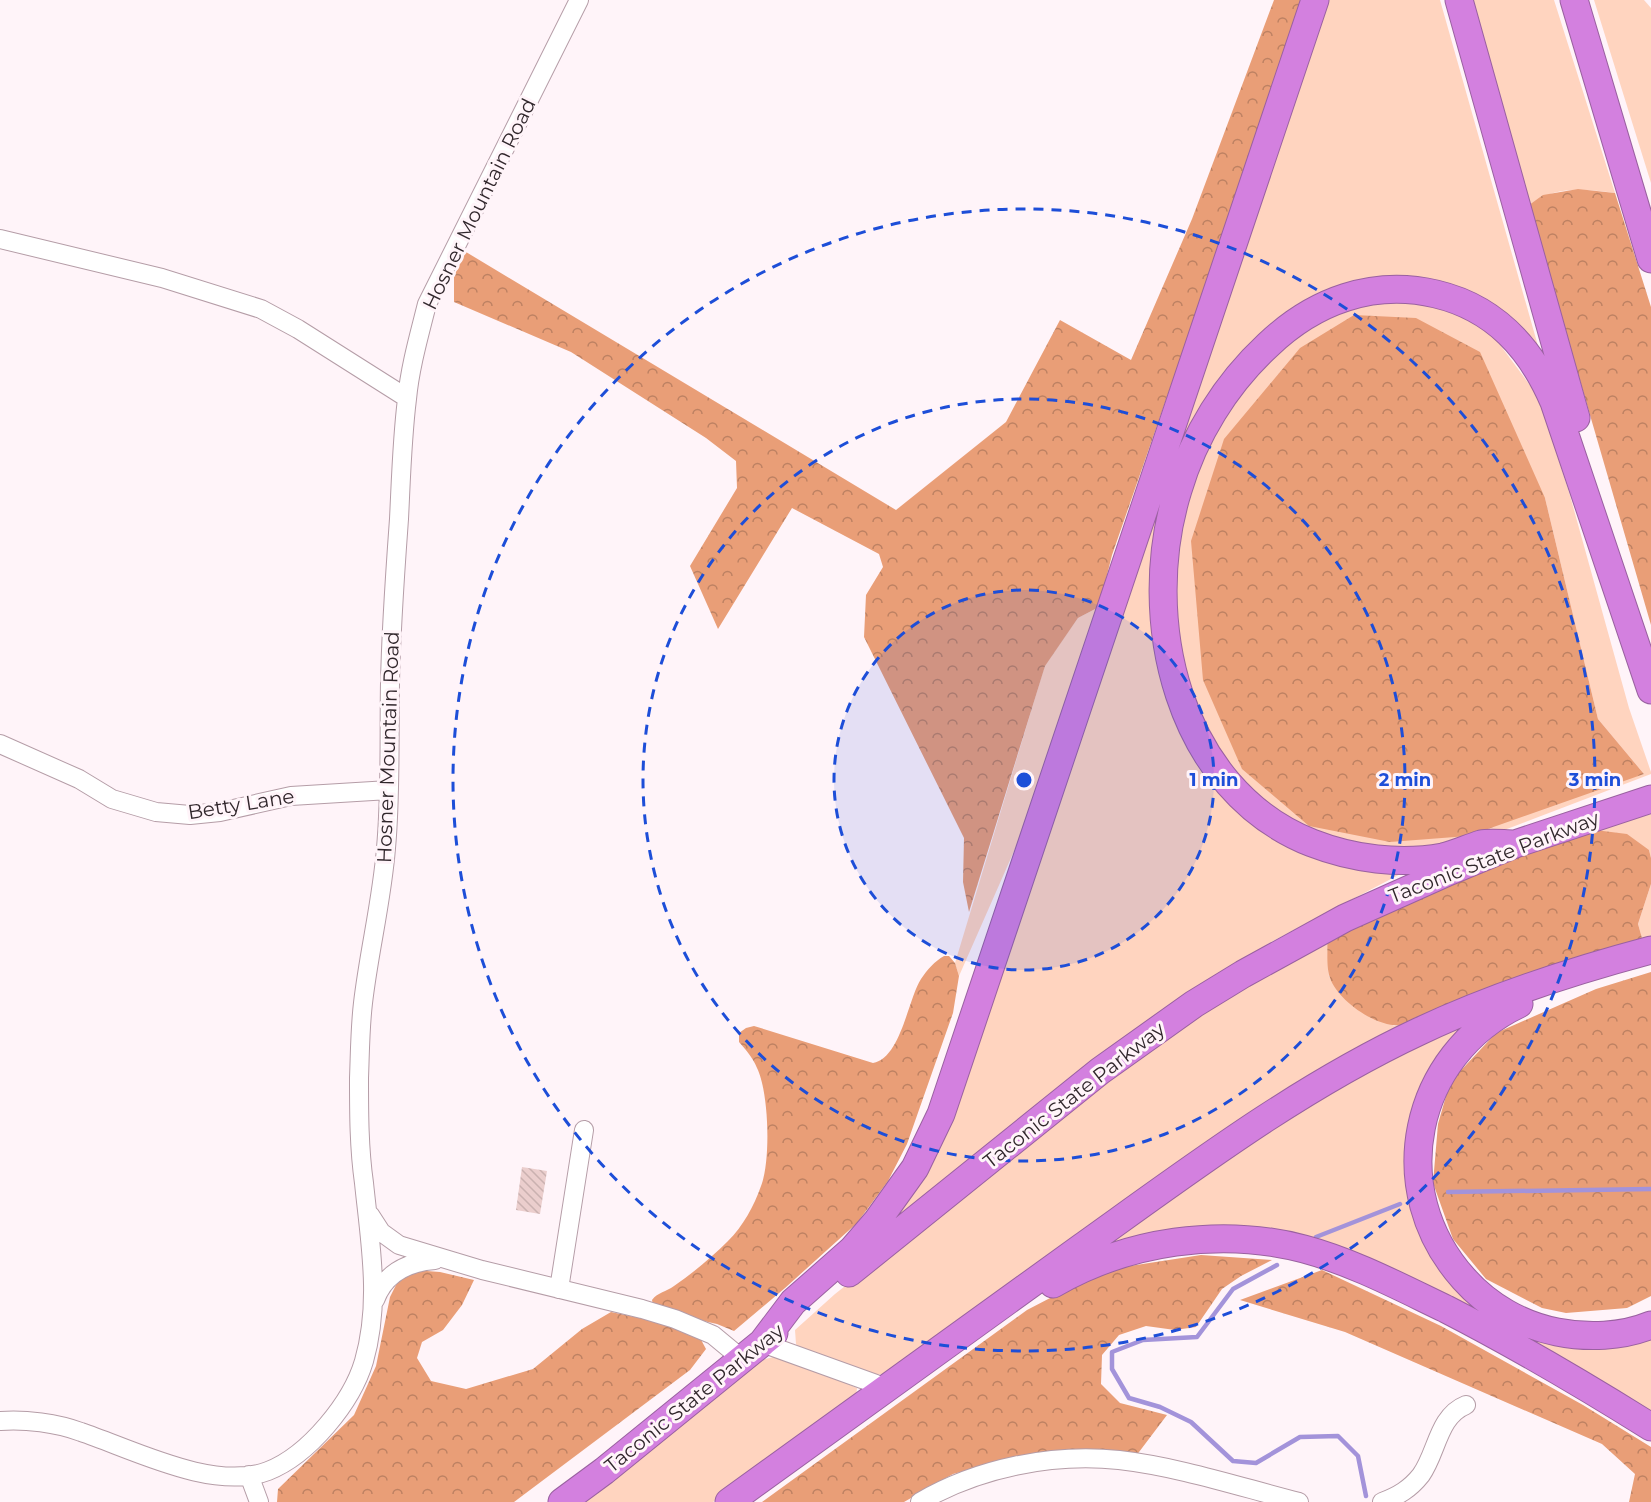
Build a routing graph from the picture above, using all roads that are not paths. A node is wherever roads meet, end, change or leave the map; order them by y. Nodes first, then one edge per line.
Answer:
1 (579, 0) edge
2 (1315, 0) edge
3 (1459, 0) edge
4 (1574, 0) edge
5 (0, 238) edge
6 (1651, 259) edge
7 (406, 398) junction
8 (1651, 684) edge
9 (1651, 690) edge
10 (0, 744) edge
11 (389, 790) junction
12 (1651, 798) edge
13 (1515, 844) junction
14 (1651, 950) edge
15 (1572, 972) junction
16 (584, 1130) dead end
17 (368, 1210) junction
18 (443, 1260) junction
19 (559, 1289) junction
20 (373, 1303) junction
21 (1651, 1325) edge
22 (752, 1351) junction
23 (887, 1388) junction
24 (1466, 1405) dead end
25 (0, 1422) edge
26 (1651, 1427) edge
27 (249, 1475) junction
28 (259, 1502) edge
29 (562, 1502) edge
30 (729, 1502) edge
31 (920, 1502) edge
32 (1299, 1502) edge
33 (1382, 1502) edge

1 - 7 street, Hosner Mountain Road
2 - 22 highway
3 - 8 highway
4 - 6 highway
5 - 7 street
7 - 11 street, Hosner Mountain Road
9 - 13 highway
10 - 11 street, Betty Lane
11 - 17 street, Hosner Mountain Road
12 - 13 highway, Taconic State Parkway
13 - 22 highway, Taconic State Parkway
14 - 15 highway
15 - 21 highway
15 - 23 highway
16 - 19 street
17 - 18 street
17 - 20 street, Hosner Mountain Road
18 - 19 street
18 - 20 street
19 - 22 street
20 - 27 street, Hosner Mountain Road
22 - 23 street
22 - 29 highway, Taconic State Parkway
23 - 26 highway
23 - 30 highway
24 - 33 street
25 - 27 street, Hosner Mountain Road
27 - 28 street
31 - 32 street

